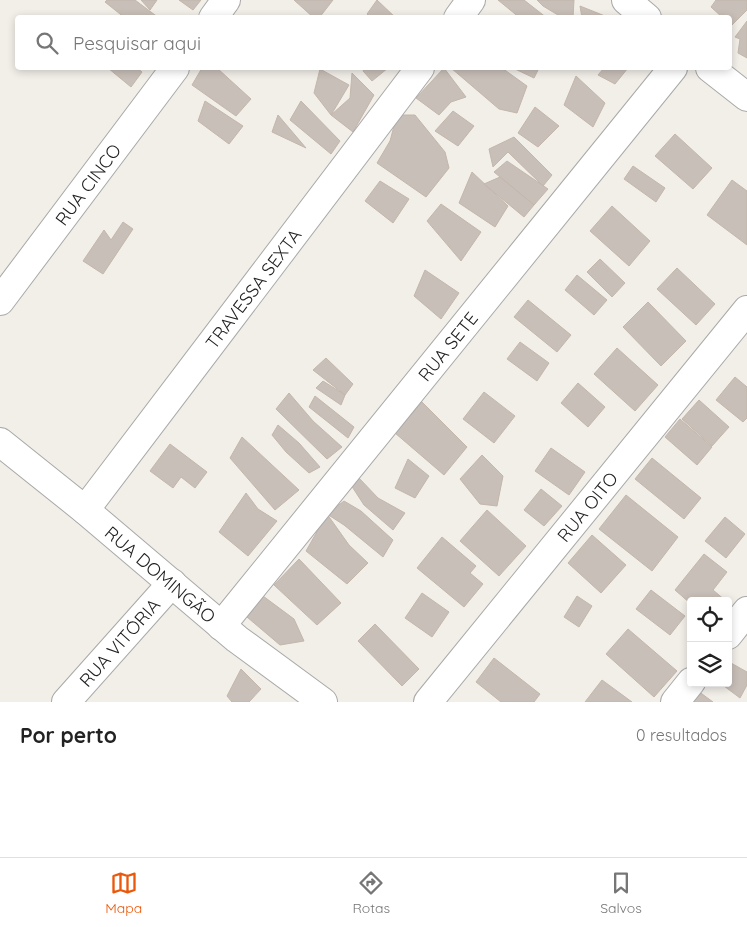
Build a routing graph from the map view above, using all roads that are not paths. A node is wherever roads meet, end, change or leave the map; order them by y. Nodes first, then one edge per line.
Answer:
1 (226, 0) edge
2 (471, 0) edge
3 (626, 0) edge
4 (215, 15) edge
5 (460, 15) edge
6 (644, 15) edge
7 (173, 70) edge
8 (418, 70) edge
9 (671, 70) edge
10 (713, 70) edge
11 (747, 97) edge
12 (0, 301) edge
13 (747, 310) edge
14 (0, 442) edge
15 (85, 510) junction
16 (172, 583) junction
17 (747, 611) edge
18 (221, 626) junction
19 (732, 629) edge
20 (687, 687) edge
21 (66, 702) edge
22 (322, 702) edge
23 (428, 702) edge
24 (675, 702) edge

1 - 4 street
2 - 5 street
3 - 6 street
7 - 12 street, RUA CINCO
8 - 15 street, TRAVESSA SEXTA
9 - 18 street, RUA SETE
10 - 11 street
13 - 23 street, RUA OITO
14 - 15 street, RUA DOMINGÃO
15 - 16 street, RUA DOMINGÃO
16 - 18 street, RUA DOMINGÃO
16 - 21 street, RUA VITÓRIA
17 - 19 street
18 - 22 street, RUA DOMINGÃO
20 - 24 street

